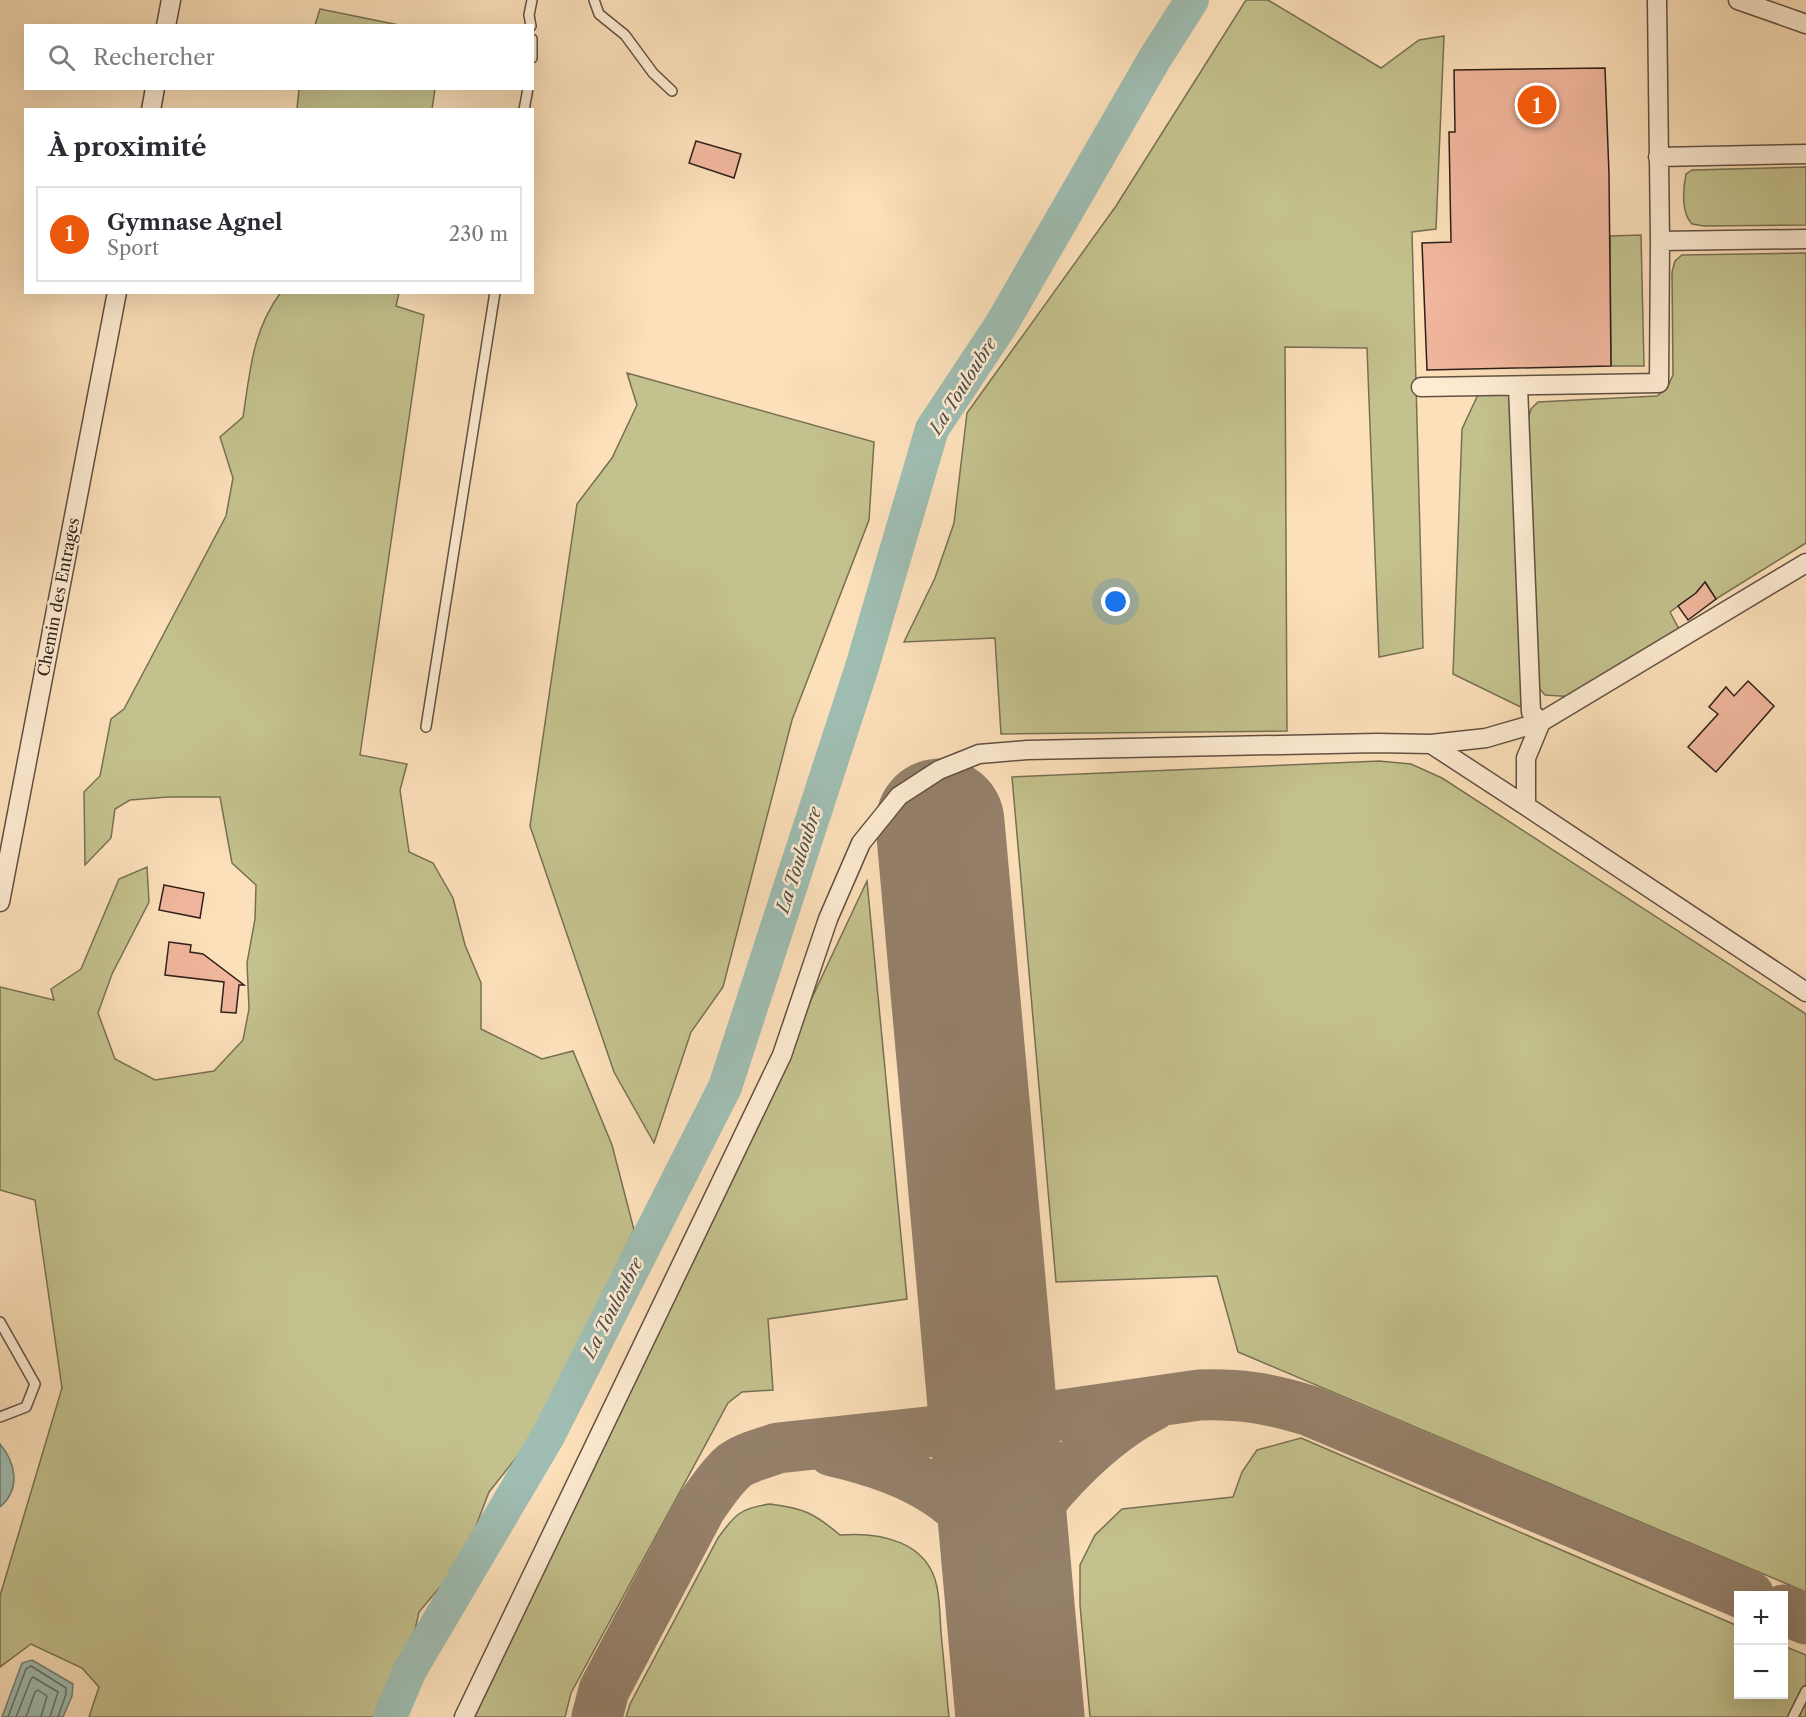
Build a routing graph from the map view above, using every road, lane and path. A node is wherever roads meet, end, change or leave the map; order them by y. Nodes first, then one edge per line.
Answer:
1 (171, 0) edge
2 (532, 0) edge
3 (594, 0) edge
4 (1657, 0) edge
5 (1738, 0) edge
6 (166, 24) edge
7 (531, 24) edge
8 (1806, 24) edge
9 (155, 90) edge
10 (528, 90) edge
11 (672, 91) dead end
12 (151, 108) edge
13 (524, 108) edge
14 (1806, 154) edge
15 (1658, 157) junction
16 (1806, 239) edge
17 (1660, 242) junction
18 (117, 294) edge
19 (495, 294) edge
20 (1518, 386) junction
21 (1420, 387) dead end
22 (1806, 563) edge
23 (1540, 722) junction
24 (426, 727) dead end
25 (1431, 744) junction
26 (1526, 806) junction
27 (0, 902) edge
28 (1806, 992) edge
29 (0, 1322) edge
30 (0, 1417) edge
31 (1806, 1691) edge
32 (464, 1717) edge
33 (1793, 1717) edge

1 - 6 street
2 - 7 lane
3 - 11 lane
4 - 15 street
5 - 8 street
9 - 12 street
10 - 13 lane
14 - 15 street
15 - 17 street
16 - 17 street
17 - 20 street
18 - 27 street, Chemin des Entrages
19 - 24 lane
20 - 21 street
20 - 23 street
22 - 23 street
23 - 25 street
23 - 26 street
25 - 26 street
25 - 32 street
26 - 28 street
29 - 30 lane
31 - 33 lane

